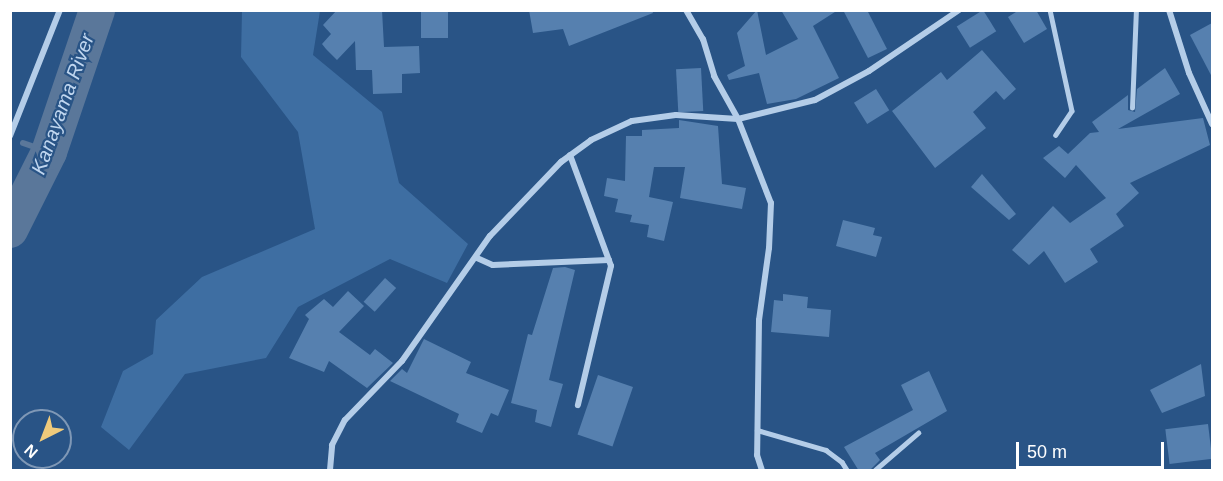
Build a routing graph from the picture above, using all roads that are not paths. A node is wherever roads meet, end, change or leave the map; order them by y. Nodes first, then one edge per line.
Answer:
1 (60, 10) edge
2 (686, 10) edge
3 (959, 10) edge
4 (1050, 10) edge
5 (1136, 10) edge
6 (1169, 10) edge
7 (1132, 108) dead end
8 (738, 119) junction
9 (1212, 124) edge
10 (1056, 135) dead end
11 (10, 136) edge
12 (570, 155) junction
13 (477, 258) junction
14 (609, 260) junction
15 (578, 405) dead end
16 (757, 430) junction
17 (918, 433) dead end
18 (330, 471) edge
19 (762, 471) edge
20 (847, 471) edge
21 (875, 471) edge

1 - 11 street
2 - 8 street
3 - 8 street
4 - 10 lane
5 - 7 lane
6 - 9 street
8 - 12 street
8 - 16 street
12 - 13 street
12 - 14 street
13 - 14 street
13 - 18 street
14 - 15 street
16 - 19 street
16 - 20 lane
17 - 21 lane

